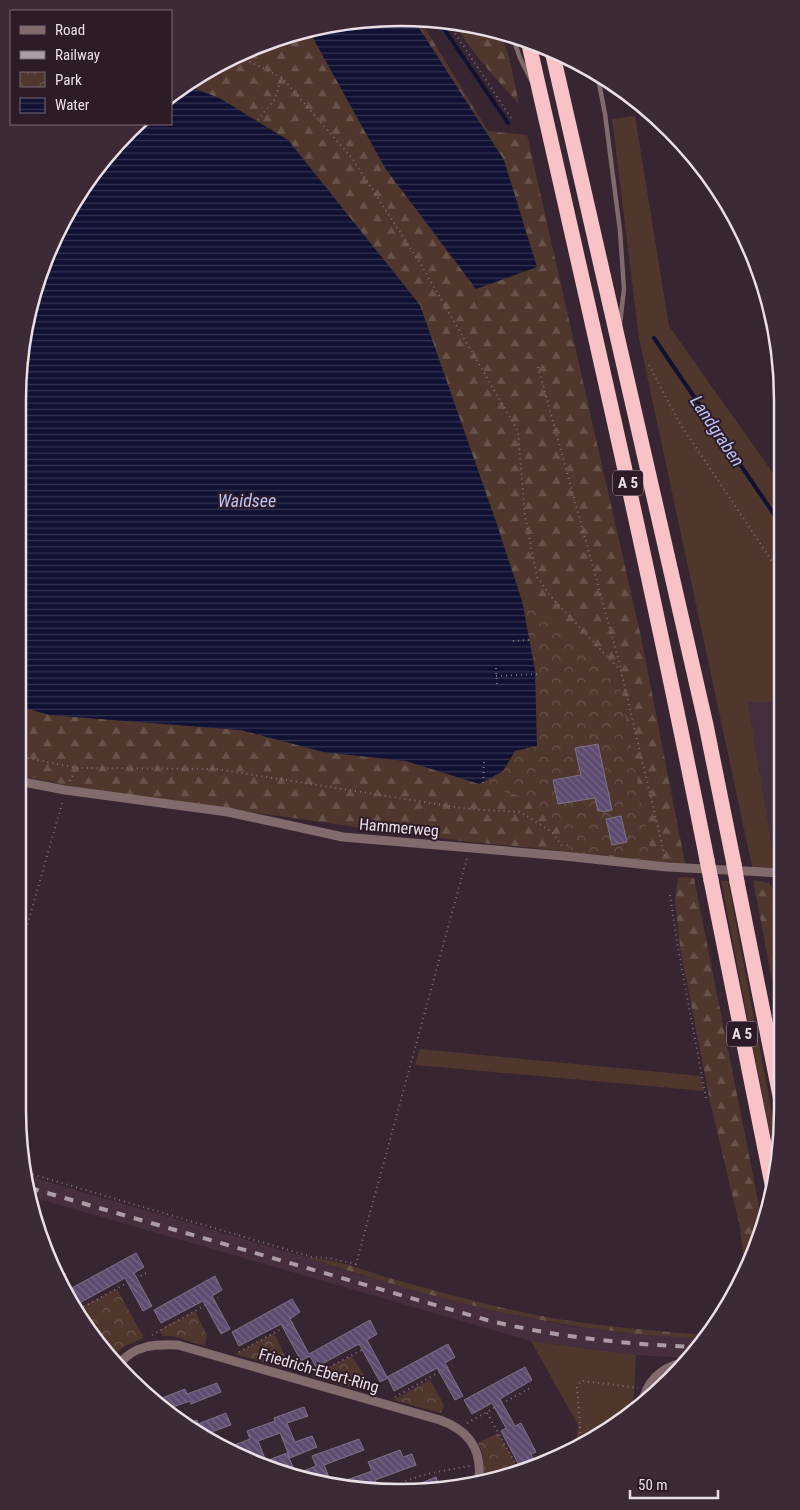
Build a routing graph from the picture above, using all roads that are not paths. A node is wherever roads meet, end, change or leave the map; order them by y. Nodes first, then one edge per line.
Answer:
1 (515, 45) edge
2 (530, 50) edge
3 (554, 60) edge
4 (599, 83) edge
5 (543, 106) junction
6 (619, 340) junction
7 (26, 783) edge
8 (774, 873) edge
9 (774, 1066) edge
10 (769, 1169) edge
11 (123, 1360) edge
12 (670, 1368) edge
13 (646, 1391) edge
14 (479, 1476) edge

1 - 5 lane
2 - 5 highway, A 5
3 - 6 highway, A 5
4 - 6 lane
5 - 10 highway, A 5, bridge
6 - 9 highway, A 5, bridge
7 - 8 street, Hammerweg
11 - 14 street, Friedrich-Ebert-Ring
12 - 13 street

